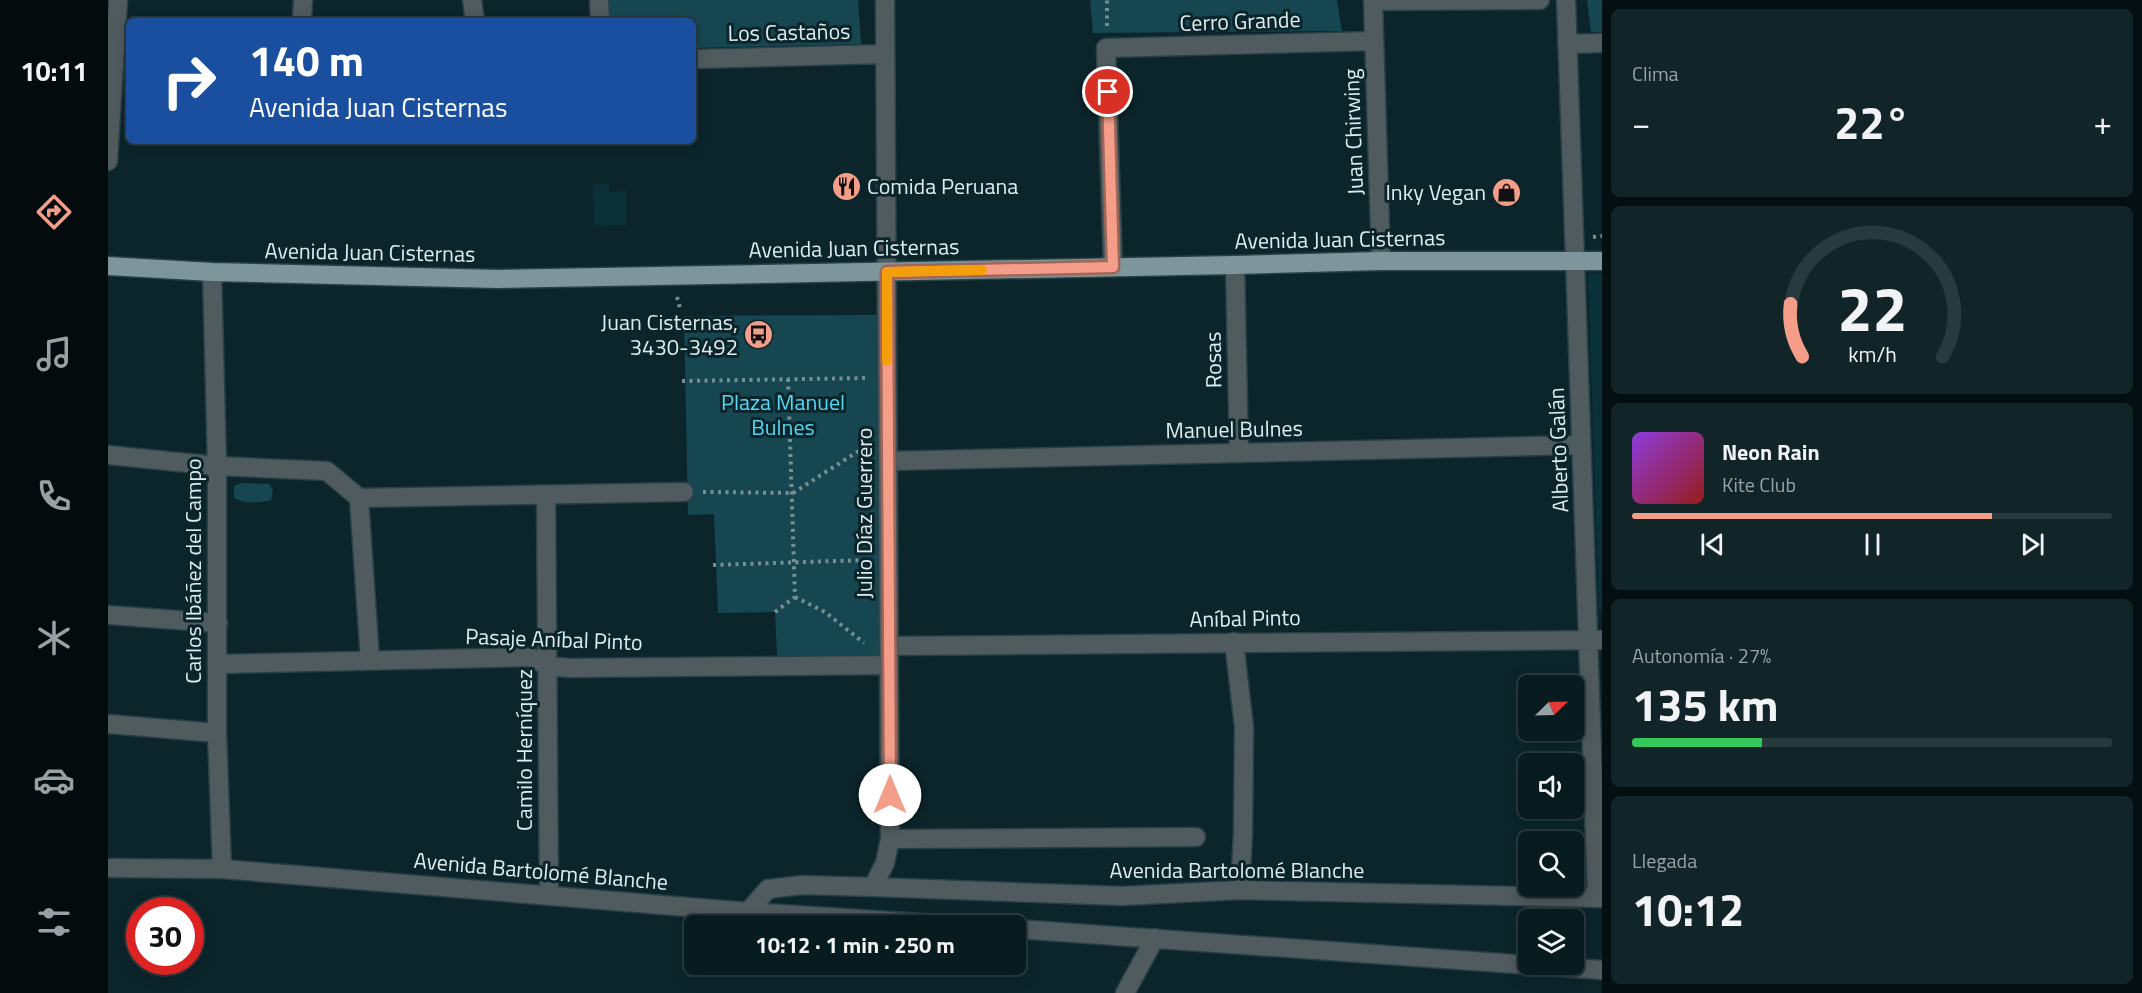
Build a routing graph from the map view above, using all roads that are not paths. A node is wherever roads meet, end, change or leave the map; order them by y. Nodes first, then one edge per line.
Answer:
1 (118, 0) edge
2 (303, 0) edge
3 (472, 0) edge
4 (599, 0) edge
5 (885, 0) edge
6 (1540, 0) edge
7 (1566, 0) edge
8 (1373, 1) edge
9 (302, 18) edge
10 (475, 18) edge
11 (600, 18) edge
12 (1374, 41) junction
13 (1602, 43) edge
14 (1568, 44) junction
15 (885, 54) junction
16 (696, 59) edge
17 (108, 161) edge
18 (1381, 261) junction
19 (1575, 261) junction
20 (1602, 261) edge
21 (1235, 265) junction
22 (108, 266) edge
23 (1113, 267) junction
24 (212, 272) junction
25 (887, 272) junction
26 (1581, 445) junction
27 (1239, 453) junction
28 (108, 455) edge
29 (888, 461) junction
30 (217, 466) junction
31 (684, 492) road end
32 (546, 496) junction
33 (359, 498) junction
34 (108, 615) edge
35 (218, 622) junction
36 (1595, 640) edge
37 (1234, 642) junction
38 (889, 646) junction
39 (370, 661) junction
40 (217, 664) junction
41 (889, 665) junction
42 (548, 666) junction
43 (108, 724) edge
44 (217, 733) junction
45 (1196, 837) dead end
46 (890, 839) junction
47 (108, 868) edge
48 (222, 869) junction
49 (873, 887) junction
50 (1240, 890) junction
51 (549, 896) junction
52 (1600, 898) edge
53 (748, 912) junction
54 (795, 915) edge
55 (1026, 930) edge
56 (1155, 938) junction
57 (1602, 970) edge
58 (1125, 993) edge

1 - 17 street
2 - 9 street
3 - 10 street
4 - 11 street
5 - 15 street, Julio Díaz Guerrero
6 - 8 street
7 - 14 street, Alberto Galán
8 - 12 street, Juan Chirwing
12 - 18 street, Juan Chirwing
12 - 23 street, Cerro Grande
13 - 14 street
14 - 19 street, Alberto Galán
15 - 16 street, Los Castaños
15 - 25 street, Julio Díaz Guerrero
18 - 19 main road, Avenida Juan Cisternas
18 - 21 main road, Avenida Juan Cisternas
19 - 20 main road, Avenida Juan Cisternas
19 - 26 street, Alberto Galán
21 - 23 main road, Avenida Juan Cisternas
21 - 27 street, Rosas
22 - 24 main road, Avenida Juan Cisternas
23 - 25 main road, Avenida Juan Cisternas
24 - 25 main road, Avenida Juan Cisternas
24 - 30 street, Carlos Ibáñez del Campo
25 - 29 street, Julio Díaz Guerrero
26 - 27 street, Manuel Bulnes
26 - 36 street, Alberto Galán
27 - 29 street, Manuel Bulnes
28 - 30 street
29 - 38 street, Julio Díaz Guerrero
30 - 33 street
30 - 35 street, Carlos Ibáñez del Campo
31 - 32 street
32 - 33 street
32 - 42 street, Camilo Herníquez
33 - 39 street
34 - 35 street
35 - 40 street, Carlos Ibáñez del Campo
36 - 37 street, Aníbal Pinto
36 - 52 street, Alberto Galán
37 - 38 street, Aníbal Pinto
37 - 50 street
38 - 41 street, Julio Díaz Guerrero
39 - 40 street, Pasaje Aníbal Pinto
39 - 42 street, Pasaje Aníbal Pinto
40 - 44 street, Carlos Ibáñez del Campo
41 - 42 street, Pasaje Aníbal Pinto
41 - 46 street, Julio Díaz Guerrero
42 - 51 street, Camilo Herníquez
43 - 44 street
44 - 48 street, Carlos Ibáñez del Campo
45 - 46 street, Avenida Bartolomé Blanche
46 - 49 street, Julio Díaz Guerrero
47 - 48 street, Avenida Bartolomé Blanche
48 - 51 street, Avenida Bartolomé Blanche
49 - 50 street, Avenida Bartolomé Blanche
49 - 53 street
50 - 52 street, Avenida Bartolomé Blanche
51 - 53 street, Avenida Bartolomé Blanche
53 - 54 street, Avenida Bartolomé Blanche
55 - 56 street
56 - 57 street
56 - 58 street

